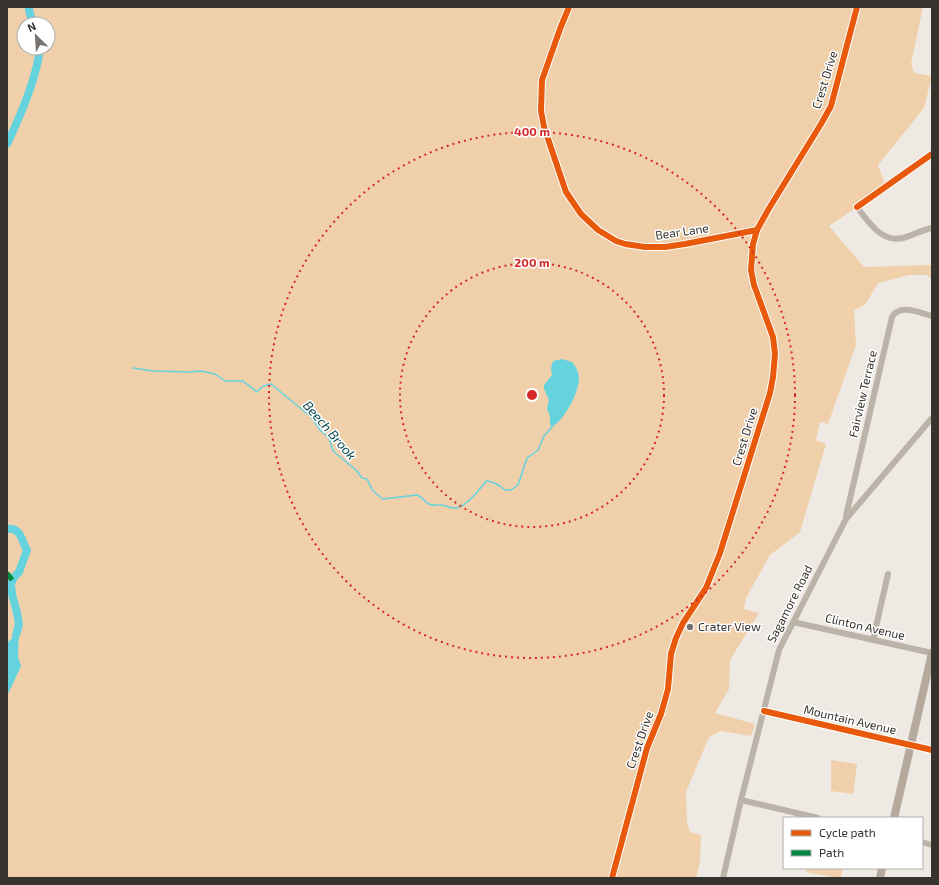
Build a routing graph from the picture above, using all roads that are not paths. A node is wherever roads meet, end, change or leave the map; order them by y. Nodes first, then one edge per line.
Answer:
1 (569, 7) edge
2 (857, 7) edge
3 (932, 154) edge
4 (932, 228) edge
5 (755, 231) junction
6 (932, 316) edge
7 (932, 418) edge
8 (846, 519) junction
9 (888, 574) dead end
10 (792, 622) junction
11 (873, 640) junction
12 (932, 653) edge
13 (764, 711) junction
14 (912, 746) junction
15 (932, 750) edge
16 (741, 800) junction
17 (814, 817) edge
18 (894, 817) edge
19 (612, 878) edge
20 (723, 878) edge

1 - 5 street, Bear Lane
2 - 5 street, Crest Drive
3 - 4 street
5 - 19 street, Crest Drive
6 - 8 street, Fairview Terrace
7 - 8 street, Sagamore Road
8 - 10 street, Sagamore Road
9 - 11 street
10 - 11 street, Clinton Avenue
10 - 13 street, Sagamore Road
11 - 12 street, Clinton Avenue
12 - 14 main road
13 - 14 street, Mountain Avenue
13 - 16 street, Sagamore Road
14 - 15 street, Mountain Avenue
14 - 18 main road
16 - 17 street
16 - 20 street, Sagamore Road

